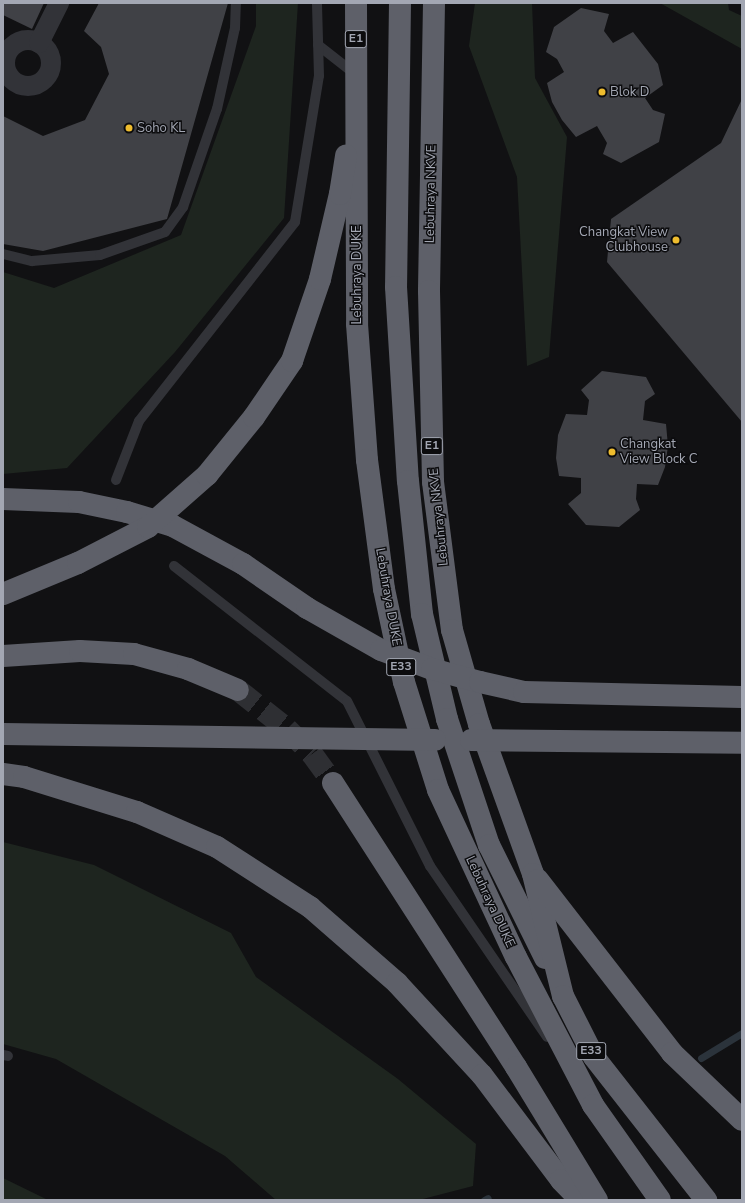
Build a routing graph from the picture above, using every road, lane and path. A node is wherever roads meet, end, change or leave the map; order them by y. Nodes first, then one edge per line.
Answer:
1 (59, 3) edge
2 (236, 3) edge
3 (317, 3) edge
4 (356, 3) edge
5 (400, 3) edge
6 (434, 3) edge
7 (3, 32) edge
8 (30, 42) junction
9 (318, 45) junction
10 (4, 64) edge
11 (356, 75) junction
12 (3, 254) edge
13 (116, 480) dead end
14 (3, 498) edge
15 (174, 566) dead end
16 (3, 594) edge
17 (3, 656) edge
18 (238, 690) tunnel mouth
19 (742, 697) edge
20 (3, 734) edge
21 (742, 743) edge
22 (3, 774) edge
23 (333, 783) tunnel mouth
24 (533, 874) junction
25 (563, 996) junction
26 (593, 1105) junction
27 (742, 1120) edge
28 (580, 1200) edge
29 (597, 1200) edge
30 (660, 1200) edge
31 (706, 1200) edge

1 - 8 street
2 - 12 lane
3 - 9 lane
4 - 11 highway, E1
5 - 25 highway, Lebuhraya DUKE / E33
6 - 24 highway, Lebuhraya NKVE / E1
7 - 8 street
8 - 10 street
8 - 10 street
9 - 11 lane
9 - 13 lane
11 - 16 highway
11 - 26 highway, Lebuhraya DUKE / E33
14 - 19 highway
15 - 26 lane
17 - 18 highway
20 - 21 highway
22 - 28 highway
23 - 29 highway
24 - 25 highway, Lebuhraya DUKE / E33
24 - 27 highway
25 - 31 highway, Lebuhraya DUKE / E33
26 - 30 highway, Lebuhraya DUKE / E33

